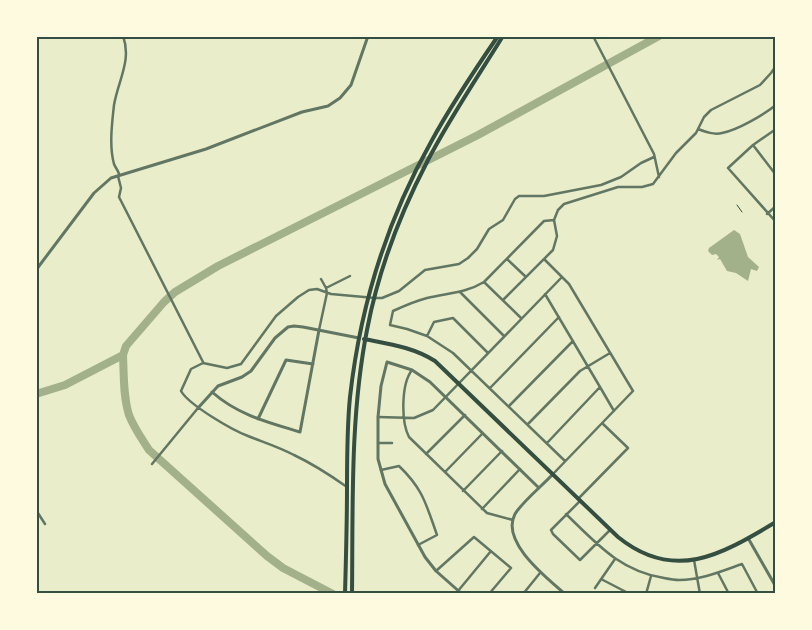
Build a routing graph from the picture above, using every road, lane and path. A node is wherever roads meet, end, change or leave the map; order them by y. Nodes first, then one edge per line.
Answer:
1 (123, 36) edge
2 (368, 36) edge
3 (498, 36) edge
4 (503, 36) edge
5 (593, 36) edge
6 (776, 66) edge
7 (776, 105) edge
8 (776, 129) edge
9 (698, 130) junction
10 (753, 145) junction
11 (654, 157) junction
12 (661, 173) junction
13 (118, 174) junction
14 (776, 175) edge
15 (738, 205) dead end
16 (776, 206) edge
17 (742, 212) dead end
18 (767, 214) junction
19 (554, 220) junction
20 (776, 222) edge
21 (544, 259) junction
22 (507, 260) junction
23 (36, 270) edge
24 (350, 276) dead end
25 (526, 277) junction
26 (562, 277) junction
27 (321, 279) dead end
28 (484, 282) junction
29 (326, 288) junction
30 (460, 292) junction
31 (327, 293) junction
32 (545, 294) junction
33 (503, 300) junction
34 (559, 317) junction
35 (522, 318) junction
36 (319, 330) junction
37 (427, 336) junction
38 (504, 336) junction
39 (359, 338) junction
40 (365, 339) junction
41 (573, 341) junction
42 (488, 353) junction
43 (610, 353) junction
44 (203, 363) junction
45 (313, 364) junction
46 (587, 366) junction
47 (412, 370) junction
48 (471, 370) junction
49 (459, 383) junction
50 (600, 387) junction
51 (490, 388) junction
52 (212, 392) junction
53 (446, 396) junction
54 (509, 406) junction
55 (198, 408) junction
56 (614, 411) junction
57 (465, 415) junction
58 (378, 417) junction
59 (404, 418) junction
60 (258, 419) junction
61 (602, 423) junction
62 (528, 424) junction
63 (483, 433) junction
64 (378, 443) junction
65 (392, 443) dead end
66 (547, 443) junction
67 (502, 452) junction
68 (426, 454) junction
69 (565, 461) junction
70 (152, 464) dead end
71 (520, 469) junction
72 (381, 470) junction
73 (445, 472) junction
74 (553, 474) junction
75 (347, 487) junction
76 (540, 488) junction
77 (464, 491) junction
78 (579, 500) junction
79 (482, 509) junction
80 (36, 510) edge
81 (566, 514) junction
82 (513, 520) junction
83 (776, 522) edge
84 (45, 524) dead end
85 (610, 530) junction
86 (748, 538) junction
87 (596, 544) junction
88 (418, 545) junction
89 (491, 551) junction
90 (615, 559) junction
91 (694, 560) junction
92 (436, 571) junction
93 (540, 573) junction
94 (718, 573) junction
95 (651, 576) junction
96 (697, 578) junction
97 (601, 579) junction
98 (776, 587) edge
99 (595, 588) dead end
100 (560, 590) junction
101 (458, 591) junction
102 (345, 592) edge
103 (352, 594) edge
104 (462, 594) edge
105 (489, 594) edge
106 (523, 594) edge
107 (558, 594) edge
108 (565, 594) edge
109 (630, 594) edge
110 (646, 594) edge
111 (700, 594) edge
112 (728, 594) edge
113 (758, 594) edge

1 - 13 street
2 - 13 street
3 - 39 main road
4 - 40 main road
5 - 11 street
6 - 9 street
7 - 9 street
8 - 10 street
9 - 12 street
10 - 14 street
10 - 18 street
11 - 12 street
11 - 31 street
12 - 19 street
13 - 23 street
13 - 44 street
15 - 17 path
16 - 18 street
18 - 20 street
19 - 21 street
19 - 22 street
21 - 25 street
21 - 26 street
22 - 25 street
22 - 28 street
24 - 29 street
25 - 33 street
26 - 32 street
26 - 43 street
27 - 29 street
28 - 30 street
28 - 33 street
29 - 31 street
30 - 37 street
30 - 38 street
31 - 36 street
31 - 44 street
32 - 34 street
32 - 35 street
33 - 35 street
34 - 41 street
34 - 51 street
35 - 38 street
36 - 39 street
36 - 45 street
36 - 52 street
37 - 42 street
37 - 48 street
38 - 42 street
39 - 40 main road
39 - 75 main road
40 - 49 main road
40 - 103 main road
41 - 46 street
41 - 54 street
42 - 48 street
43 - 46 street
43 - 56 street
44 - 55 street
45 - 60 street
45 - 60 street
46 - 50 street
46 - 62 street
47 - 53 street
47 - 58 street
47 - 59 street
48 - 49 street
48 - 51 street
49 - 53 street
49 - 74 main road
50 - 56 street
50 - 66 street
51 - 54 street
52 - 55 street
52 - 60 street
53 - 57 street
53 - 59 street
54 - 62 street
55 - 70 street
55 - 75 street
56 - 61 street
57 - 63 street
57 - 68 street
58 - 59 street
58 - 64 street
59 - 68 street
61 - 69 street
61 - 78 street
62 - 66 street
63 - 67 street
63 - 73 street
64 - 65 street
64 - 72 street
66 - 69 street
67 - 71 street
67 - 77 street
68 - 73 street
69 - 74 street
71 - 76 street
71 - 79 street
72 - 88 street
72 - 88 street
73 - 77 street
74 - 76 street
74 - 78 main road
75 - 102 main road
76 - 82 street
77 - 79 street
78 - 81 street
78 - 85 main road
79 - 82 street
80 - 84 street
81 - 87 street
81 - 87 street
82 - 93 street
83 - 86 main road
85 - 87 street
85 - 91 main road
86 - 91 main road
86 - 98 street
87 - 90 street
88 - 92 street
89 - 92 street
89 - 101 street
89 - 105 street
90 - 95 street
90 - 97 street
91 - 96 street
92 - 101 street
93 - 100 street
93 - 106 street
94 - 96 street
94 - 112 street
94 - 113 street
95 - 96 street
95 - 110 street
96 - 111 street
97 - 99 street
97 - 109 street
100 - 107 street
100 - 108 street
101 - 104 street

